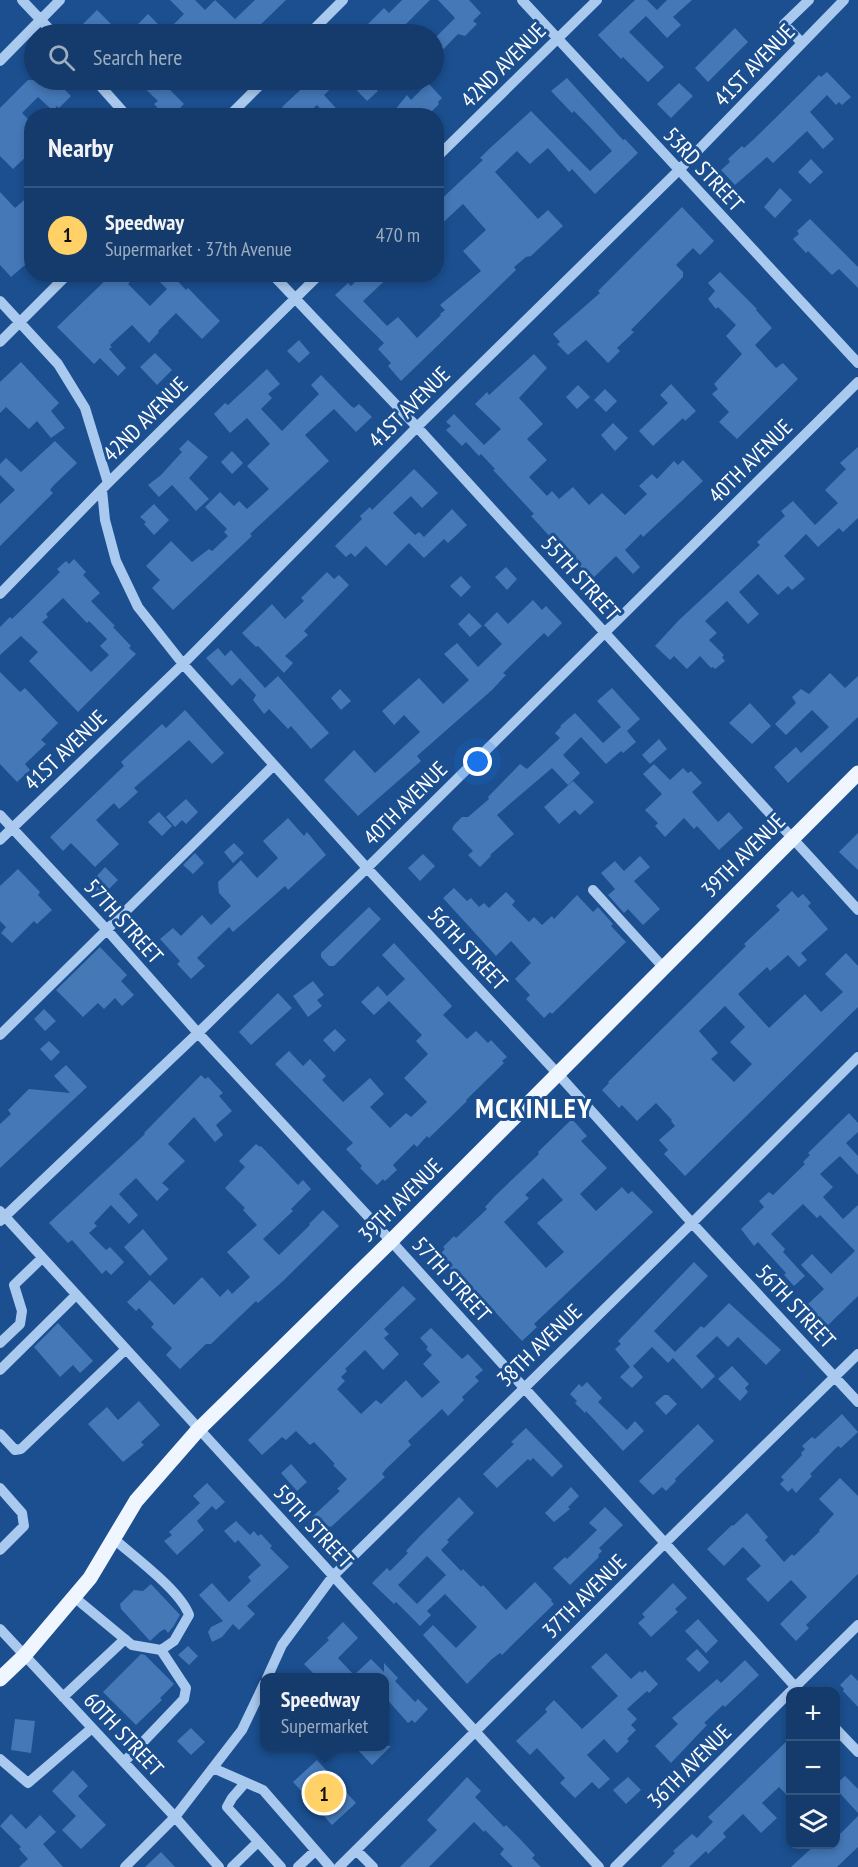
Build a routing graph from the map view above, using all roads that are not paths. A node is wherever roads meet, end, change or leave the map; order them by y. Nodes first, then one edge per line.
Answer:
1 (22, 0) edge
2 (60, 0) edge
3 (343, 0) edge
4 (522, 0) edge
5 (597, 0) edge
6 (809, 0) edge
7 (844, 0) edge
8 (40, 20) junction
9 (36, 24) edge
10 (44, 24) edge
11 (319, 24) edge
12 (24, 36) edge
13 (557, 38) junction
14 (802, 43) junction
15 (0, 61) edge
16 (104, 90) edge
17 (255, 90) edge
18 (121, 108) edge
19 (237, 108) edge
20 (444, 150) edge
21 (679, 170) junction
22 (60, 282) edge
23 (279, 282) edge
24 (312, 282) edge
25 (294, 300) junction
26 (0, 302) edge
27 (20, 322) junction
28 (0, 342) edge
29 (858, 363) edge
30 (858, 382) edge
31 (417, 427) junction
32 (105, 487) junction
33 (0, 594) edge
34 (604, 632) junction
35 (183, 664) junction
36 (274, 765) junction
37 (858, 773) edge
38 (0, 815) edge
39 (13, 828) junction
40 (792, 837) junction
41 (0, 840) edge
42 (367, 868) junction
43 (592, 890) dead end
44 (858, 910) edge
45 (107, 930) junction
46 (663, 967) junction
47 (198, 1033) junction
48 (0, 1035) edge
49 (858, 1057) edge
50 (558, 1074) junction
51 (2, 1216) edge
52 (692, 1223) junction
53 (391, 1241) junction
54 (42, 1258) junction
55 (76, 1295) junction
56 (0, 1343) edge
57 (125, 1350) junction
58 (858, 1354) edge
59 (0, 1370) edge
60 (835, 1377) junction
61 (523, 1388) junction
62 (858, 1402) edge
63 (198, 1430) junction
64 (0, 1434) edge
65 (0, 1488) edge
66 (113, 1539) junction
67 (665, 1543) junction
68 (2, 1548) edge
69 (333, 1576) junction
70 (74, 1597) junction
71 (858, 1625) edge
72 (0, 1629) edge
73 (125, 1639) junction
74 (161, 1650) junction
75 (24, 1656) junction
76 (269, 1673) edge
77 (0, 1679) edge
78 (791, 1687) edge
79 (798, 1687) edge
80 (260, 1692) edge
81 (63, 1697) junction
82 (786, 1699) edge
83 (92, 1728) junction
84 (476, 1732) junction
85 (840, 1732) edge
86 (858, 1752) edge
87 (0, 1759) edge
88 (124, 1762) junction
89 (213, 1768) junction
90 (245, 1783) junction
91 (176, 1817) junction
92 (258, 1842) junction
93 (356, 1850) junction
94 (315, 1851) junction
95 (125, 1867) edge
96 (219, 1867) edge
97 (231, 1867) edge
98 (281, 1867) edge
99 (298, 1867) edge
100 (330, 1867) edge
101 (339, 1867) edge
102 (373, 1867) edge
103 (599, 1867) edge
104 (615, 1867) edge

1 - 8 street
2 - 8 street
3 - 11 street
4 - 13 street, 53RD STREET
5 - 13 street, 42ND AVENUE
6 - 14 street
7 - 14 street, 41ST AVENUE
8 - 9 street
8 - 10 street
12 - 15 street
13 - 20 street, 42ND AVENUE
13 - 21 street, 53RD STREET
14 - 21 street, 41ST AVENUE
16 - 18 street
17 - 19 street
21 - 29 street, 53RD STREET
21 - 31 street, 41ST AVENUE
22 - 27 street
23 - 25 street, 55TH STREET
24 - 25 street, 42ND AVENUE
25 - 31 street, 55TH STREET
25 - 32 street, 42ND AVENUE
26 - 27 street, 56TH STREET
27 - 28 street
27 - 32 street, 56TH STREET
30 - 34 street, 40TH AVENUE
31 - 34 street, 55TH STREET
31 - 35 street, 41ST AVENUE
32 - 33 street, 42ND AVENUE
32 - 35 street, 56TH STREET
34 - 40 street, 55TH STREET
34 - 42 street, 40TH AVENUE
35 - 36 street, 56TH STREET
35 - 39 street, 41ST AVENUE
36 - 42 street, 56TH STREET
36 - 45 street
37 - 40 main road, 39TH AVENUE
38 - 39 street, 57TH STREET
39 - 41 street, 41ST AVENUE
39 - 45 street, 57TH STREET
40 - 44 street, 55TH STREET
40 - 46 main road, 39TH AVENUE
42 - 47 street, 40TH AVENUE
42 - 50 street, 56TH STREET
43 - 46 street
45 - 47 street, 57TH STREET
45 - 48 street
46 - 50 main road, 39TH AVENUE
47 - 51 street, 40TH AVENUE
47 - 53 street, 57TH STREET
49 - 52 street, 38TH AVENUE
50 - 52 street, 56TH STREET
50 - 53 main road, 39TH AVENUE
51 - 54 street, 59TH STREET
52 - 60 street, 56TH STREET
52 - 61 street, 38TH AVENUE
53 - 61 street, 57TH STREET
53 - 63 main road, 39TH AVENUE
54 - 55 street, 59TH STREET
54 - 56 street
55 - 57 street, 59TH STREET
55 - 59 street
57 - 63 street, 59TH STREET
57 - 64 street
58 - 60 street, 37TH AVENUE
60 - 62 street, 56TH STREET
60 - 67 street, 37TH AVENUE
61 - 67 street, 57TH STREET
61 - 69 street, 38TH AVENUE
63 - 66 main road, 39TH AVENUE
63 - 69 street, 59TH STREET
65 - 68 street
66 - 70 main road, 39TH AVENUE
66 - 74 street
67 - 78 street, 57TH STREET
67 - 84 street, 37TH AVENUE
69 - 76 street, 38TH AVENUE
69 - 84 street, 59TH STREET
70 - 73 street
70 - 75 main road, 39TH AVENUE
71 - 79 street, 36TH AVENUE
72 - 75 street, 60TH STREET
73 - 74 street
73 - 81 street
74 - 88 street
75 - 77 main road, 39TH AVENUE
75 - 81 street, 60TH STREET
80 - 89 street
81 - 83 street, 60TH STREET
82 - 104 street, 36TH AVENUE
83 - 87 street
83 - 88 street, 60TH STREET
84 - 93 street, 37TH AVENUE
84 - 103 street, 59TH STREET
85 - 86 street
88 - 91 street, 60TH STREET
89 - 90 street
89 - 91 street
90 - 92 street
90 - 94 street
91 - 95 street
91 - 96 street, 60TH STREET
92 - 97 street
92 - 98 street
93 - 101 street, 37TH AVENUE
93 - 102 street
94 - 99 street
94 - 100 street

